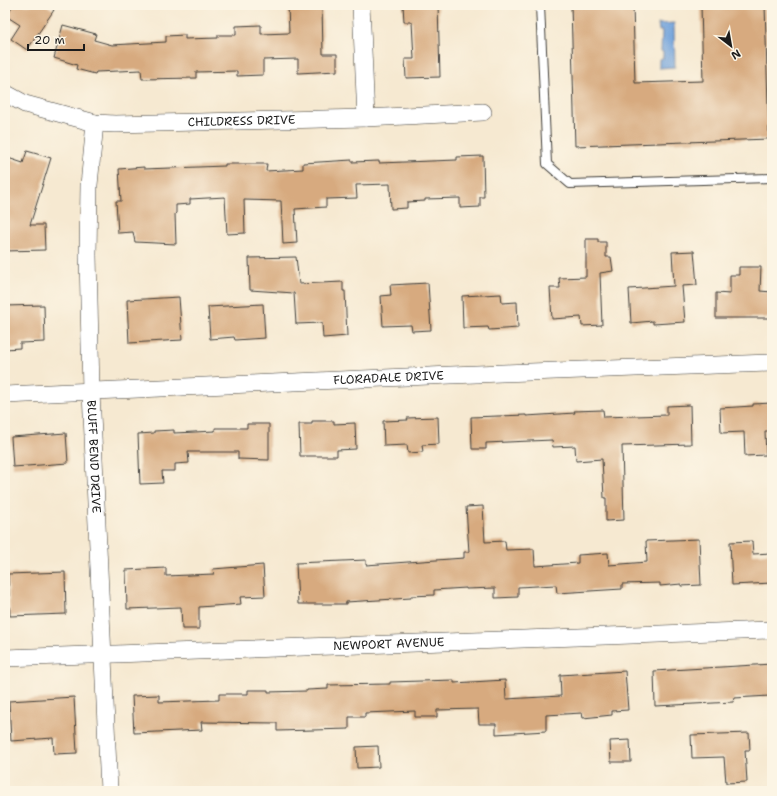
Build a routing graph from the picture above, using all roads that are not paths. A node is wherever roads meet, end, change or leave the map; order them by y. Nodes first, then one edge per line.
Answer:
1 (361, 5) edge
2 (540, 5) edge
3 (5, 93) edge
4 (483, 112) dead end
5 (366, 118) junction
6 (95, 123) junction
7 (772, 178) edge
8 (772, 363) edge
9 (91, 392) junction
10 (5, 395) edge
11 (772, 630) edge
12 (102, 654) junction
13 (5, 658) edge
14 (109, 791) edge

1 - 5 street
2 - 7 lane
3 - 6 street, CHILDRESS DRIVE
4 - 5 street, CHILDRESS DRIVE
5 - 6 street, CHILDRESS DRIVE
6 - 9 street, BLUFF BEND DRIVE
8 - 9 street, FLORADALE DRIVE
9 - 10 street, FLORADALE DRIVE
9 - 12 street, BLUFF BEND DRIVE
11 - 12 street, NEWPORT AVENUE
12 - 13 street, NEWPORT AVENUE
12 - 14 street, BLUFF BEND DRIVE

